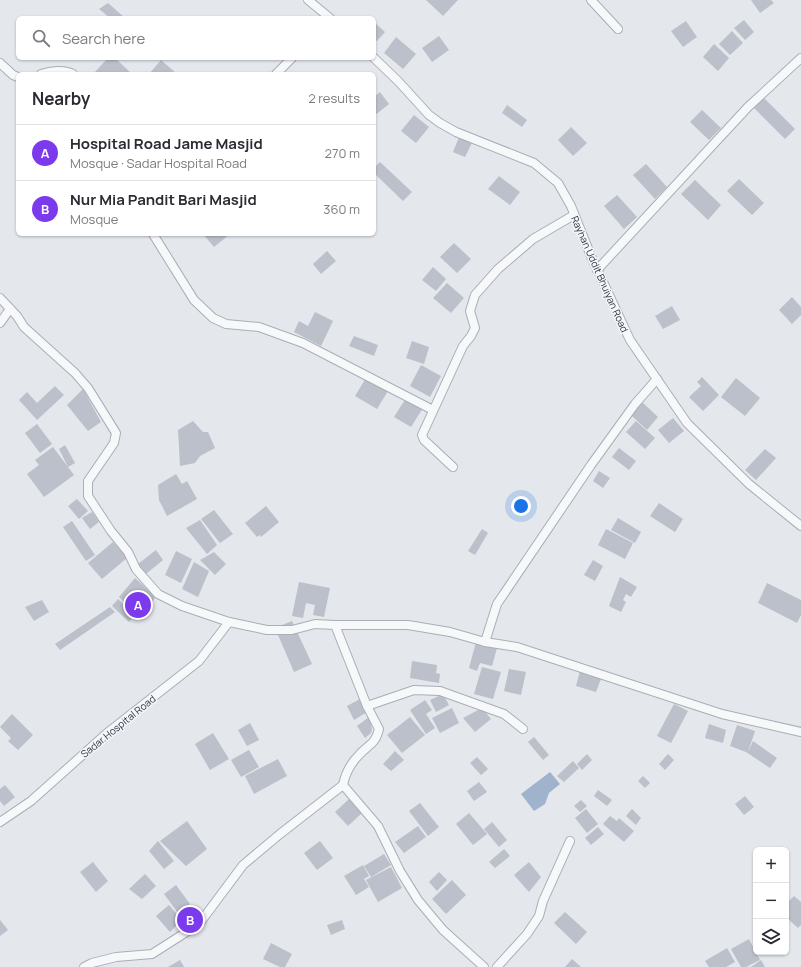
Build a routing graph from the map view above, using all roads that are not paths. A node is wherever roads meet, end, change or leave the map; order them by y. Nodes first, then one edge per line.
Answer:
1 (308, 0) edge
2 (591, 0) edge
3 (328, 16) edge
4 (618, 29) dead end
5 (801, 58) edge
6 (290, 60) edge
7 (376, 60) edge
8 (0, 63) edge
9 (48, 72) edge
10 (70, 72) edge
11 (278, 72) edge
12 (16, 76) edge
13 (574, 215) junction
14 (154, 236) edge
15 (597, 270) junction
16 (0, 298) edge
17 (10, 308) junction
18 (0, 322) edge
19 (656, 379) junction
20 (432, 410) junction
21 (453, 467) dead end
22 (801, 526) edge
23 (229, 622) junction
24 (335, 625) junction
25 (485, 640) junction
26 (366, 706) junction
27 (523, 729) dead end
28 (801, 732) edge
29 (343, 786) junction
30 (0, 822) edge
31 (570, 841) dead end
32 (84, 967) edge
33 (484, 967) edge
34 (497, 967) edge

1 - 3 street
2 - 4 street
5 - 15 street
6 - 11 street
7 - 13 street, Rayhan Uddit Bhuiyan Road
8 - 12 street
9 - 10 street
13 - 15 street, Rayhan Uddit Bhuiyan Road
13 - 20 street
14 - 20 street
15 - 19 street, Rayhan Uddit Bhuiyan Road
16 - 17 street
17 - 18 street
17 - 23 street
19 - 22 street, Rayhan Uddit Bhuiyan Road
19 - 25 street
20 - 21 street
23 - 24 street
23 - 30 street, Sadar Hospital Road
24 - 25 street
24 - 26 street
25 - 28 street
26 - 27 street
26 - 29 street
29 - 32 street
29 - 33 street
31 - 34 street

